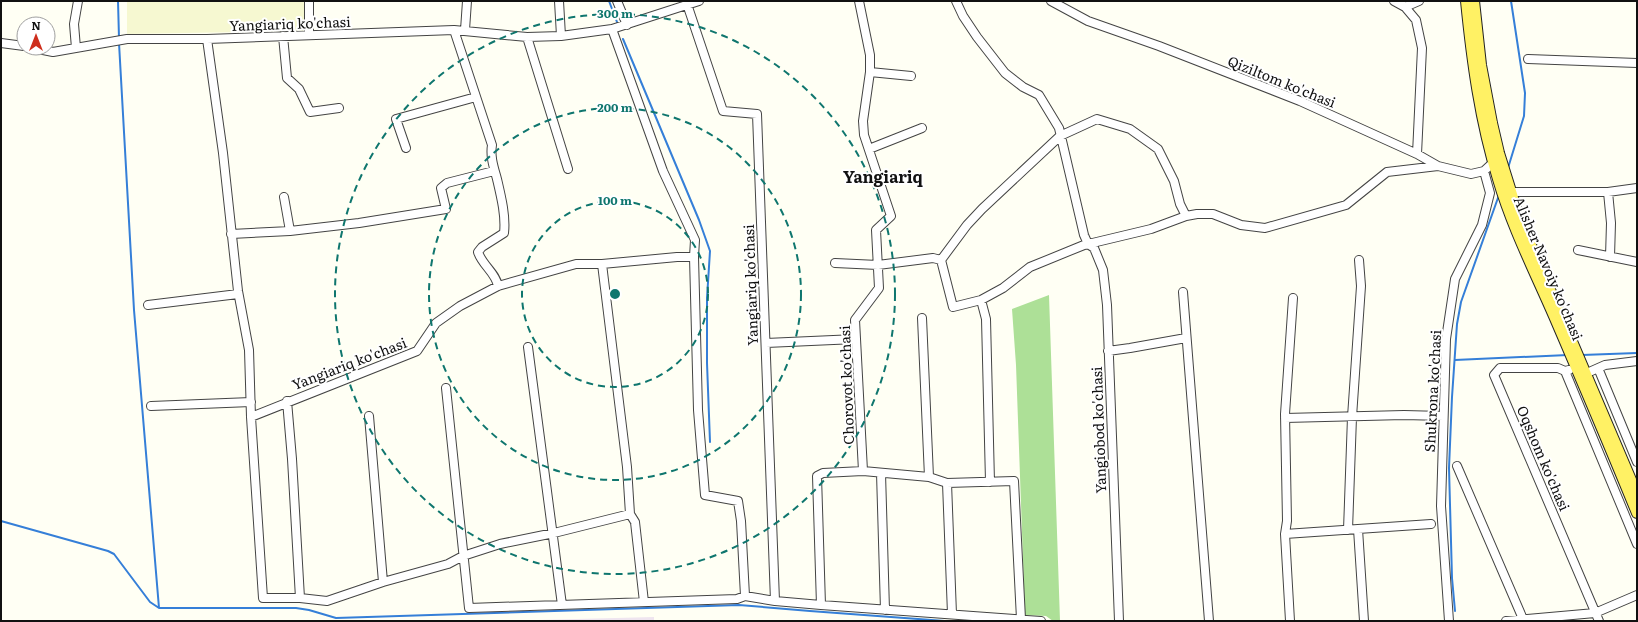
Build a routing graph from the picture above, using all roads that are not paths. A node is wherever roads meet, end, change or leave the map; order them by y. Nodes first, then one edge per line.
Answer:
1 (78, 1) edge
2 (309, 1) edge
3 (466, 1) edge
4 (559, 1) edge
5 (617, 1) edge
6 (698, 1) edge
7 (859, 1) edge
8 (956, 1) edge
9 (1051, 1) edge
10 (1394, 1) edge
11 (1419, 1) edge
12 (1466, 1) edge
13 (1474, 1) edge
14 (687, 4) junction
15 (1405, 6) junction
16 (627, 25) junction
17 (612, 29) junction
18 (454, 30) junction
19 (465, 30) junction
20 (309, 35) junction
21 (283, 36) junction
22 (561, 36) junction
23 (527, 37) junction
24 (207, 39) junction
25 (1, 43) edge
26 (16, 45) edge
27 (76, 48) junction
28 (56, 51) edge
29 (1528, 59) dead end
30 (1637, 63) edge
31 (870, 72) junction
32 (911, 76) dead end
33 (476, 97) junction
34 (339, 108) dead end
35 (922, 128) dead end
36 (1060, 136) junction
37 (406, 148) dead end
38 (869, 149) junction
39 (1417, 154) junction
40 (1497, 159) junction
41 (1438, 166) junction
42 (568, 168) dead end
43 (494, 171) junction
44 (1484, 171) junction
45 (1505, 184) junction
46 (1637, 188) edge
47 (1608, 192) junction
48 (284, 197) dead end
49 (1186, 216) junction
50 (290, 231) junction
51 (231, 234) junction
52 (1088, 244) junction
53 (1578, 250) dead end
54 (694, 257) junction
55 (1610, 257) junction
56 (941, 260) junction
57 (1359, 260) dead end
58 (1637, 262) edge
59 (835, 263) dead end
60 (602, 264) junction
61 (878, 265) junction
62 (498, 286) junction
63 (1183, 292) dead end
64 (238, 294) junction
65 (1293, 298) dead end
66 (981, 300) junction
67 (148, 305) dead end
68 (922, 318) dead end
69 (1186, 338) junction
70 (856, 339) junction
71 (766, 343) junction
72 (528, 347) dead end
73 (1108, 351) junction
74 (1637, 361) edge
75 (1581, 368) junction
76 (1598, 368) junction
77 (1565, 371) junction
78 (446, 388) dead end
79 (287, 401) junction
80 (250, 402) junction
81 (151, 406) dead end
82 (251, 416) junction
83 (369, 416) dead end
84 (1443, 416) junction
85 (1352, 417) junction
86 (1285, 418) junction
87 (1637, 462) edge
88 (1457, 466) dead end
89 (863, 471) junction
90 (881, 473) junction
91 (929, 476) junction
92 (990, 482) junction
93 (947, 483) junction
94 (1637, 494) edge
95 (1637, 513) edge
96 (630, 514) junction
97 (1431, 524) dead end
98 (1358, 529) junction
99 (1348, 530) junction
100 (554, 533) junction
101 (1285, 534) junction
102 (1637, 544) edge
103 (462, 556) junction
104 (383, 582) junction
105 (1637, 595) edge
106 (745, 596) junction
107 (300, 598) junction
108 (775, 601) junction
109 (644, 602) junction
110 (562, 605) junction
111 (821, 605) junction
112 (885, 610) junction
113 (1595, 612) junction
114 (952, 614) junction
115 (1021, 619) junction
116 (1522, 619) junction
117 (1041, 621) edge
118 (1119, 621) edge
119 (1209, 621) edge
120 (1290, 621) edge
121 (1364, 621) edge
122 (1448, 621) edge
123 (1506, 621) edge
124 (1599, 621) edge

1 - 27 street
2 - 20 street
3 - 19 street
4 - 22 street
5 - 16 street
6 - 14 street
7 - 31 street
8 - 36 street
9 - 39 street, Qiziltom ko'chasi
10 - 15 street
11 - 15 street
12 - 40 main road, Alisher Navoiy ko'chasi
13 - 40 main road, Alisher Navoiy ko'chasi
14 - 16 street
14 - 71 street, Yangiariq ko'chasi
15 - 39 street
16 - 17 street, Yangiariq ko'chasi
17 - 22 street, Yangiariq ko'chasi
17 - 54 street
18 - 19 street, Yangiariq ko'chasi
18 - 20 street, Yangiariq ko'chasi
18 - 33 street
19 - 23 street, Yangiariq ko'chasi
20 - 21 street, Yangiariq ko'chasi
21 - 24 street, Yangiariq ko'chasi
21 - 34 street
22 - 23 street, Yangiariq ko'chasi
23 - 42 street
24 - 27 street, Yangiariq ko'chasi
24 - 51 street
25 - 26 street
27 - 28 street, Yangiariq ko'chasi
29 - 30 street
31 - 32 street
31 - 38 street
33 - 37 street
33 - 43 street
35 - 38 street
36 - 49 street
36 - 52 street
36 - 56 street
38 - 61 street, Chorovot ko'chasi
39 - 41 street, Qiziltom ko'chasi
40 - 44 street
40 - 45 main road, Alisher Navoiy ko'chasi
40 - 45 main road, Alisher Navoiy ko'chasi
41 - 44 street, Qiziltom ko'chasi
41 - 49 street
43 - 50 street
43 - 62 street
44 - 84 street, Shukrona ko'chasi
45 - 47 street
45 - 75 main road, Alisher Navoiy ko'chasi
46 - 47 street
47 - 55 street
48 - 50 street
49 - 52 street
50 - 51 street
51 - 64 street
52 - 66 street
52 - 73 street, Yangiobod ko'chasi
53 - 55 street
54 - 60 street, Yangiariq ko'chasi
54 - 106 street
55 - 58 street
56 - 61 street
56 - 66 street
57 - 85 street
59 - 61 street
60 - 62 street, Yangiariq ko'chasi
60 - 96 street
61 - 70 street, Chorovot ko'chasi
62 - 79 street, Yangiariq ko'chasi
63 - 69 street
64 - 67 street
64 - 80 street
65 - 86 street
66 - 92 street
68 - 91 street
69 - 73 street
69 - 119 street
70 - 71 street
70 - 89 street, Chorovot ko'chasi
71 - 108 street, Yangiariq ko'chasi
72 - 100 street
73 - 118 street, Yangiobod ko'chasi
74 - 76 street
75 - 76 street
75 - 77 street
75 - 94 main road, Alisher Navoiy ko'chasi
75 - 95 main road, Alisher Navoiy ko'chasi
76 - 87 street
77 - 102 street
77 - 113 street, Oqshom ko'chasi
78 - 103 street
79 - 82 street
79 - 107 street, Yangiariq ko'chasi
80 - 81 street
80 - 82 street
82 - 107 street
83 - 104 street
84 - 85 street
84 - 122 street, Shukrona ko'chasi
85 - 86 street
85 - 99 street
86 - 101 street
88 - 116 street
89 - 90 street
89 - 111 street
90 - 91 street
90 - 112 street
91 - 93 street
92 - 93 street
92 - 115 street
93 - 114 street
96 - 100 street
96 - 109 street
97 - 98 street
98 - 99 street
98 - 121 street
99 - 101 street
100 - 103 street
100 - 110 street
101 - 120 street
103 - 104 street
103 - 110 street
104 - 107 street
105 - 113 street
106 - 108 street
106 - 109 street
108 - 111 street
109 - 110 street
111 - 112 street
112 - 114 street
113 - 116 street
113 - 124 street, Oqshom ko'chasi
114 - 115 street
115 - 117 street
116 - 123 street

